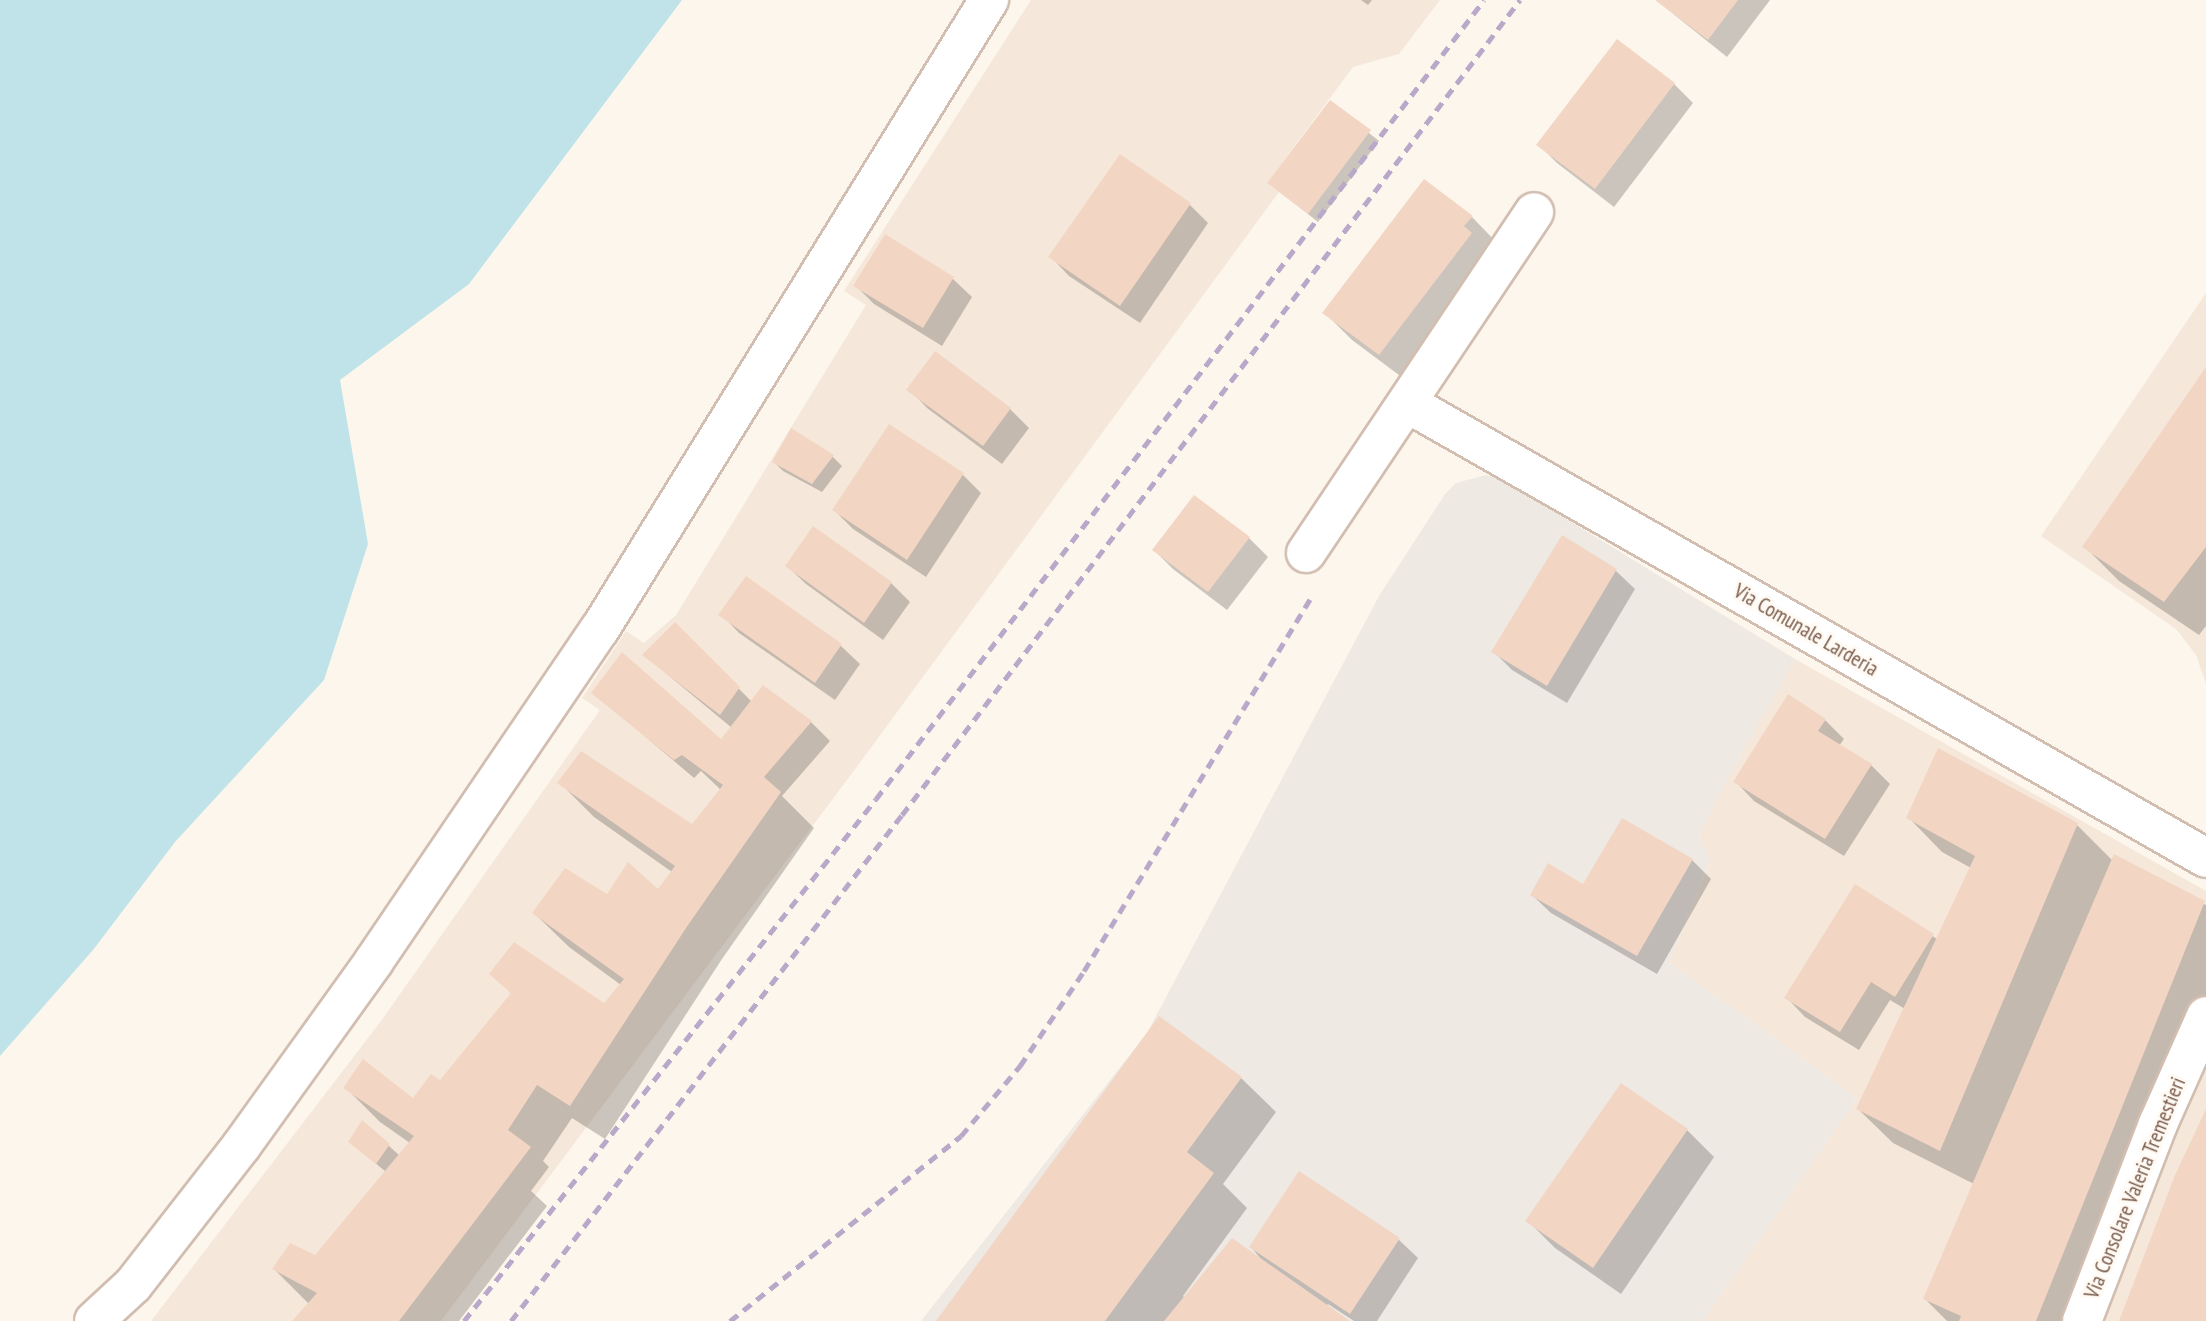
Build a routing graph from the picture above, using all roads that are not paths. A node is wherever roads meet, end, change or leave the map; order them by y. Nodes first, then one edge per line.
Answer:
1 (989, 0) edge
2 (1534, 212) dead end
3 (1407, 403) junction
4 (1306, 554) dead end
5 (2206, 858) edge
6 (2206, 1016) edge
7 (94, 1321) edge
8 (2082, 1321) edge

1 - 7 street
2 - 3 street
3 - 4 street
3 - 5 street, Via Comunale Larderia
6 - 8 street, Via Consolare Valeria Tremestieri

